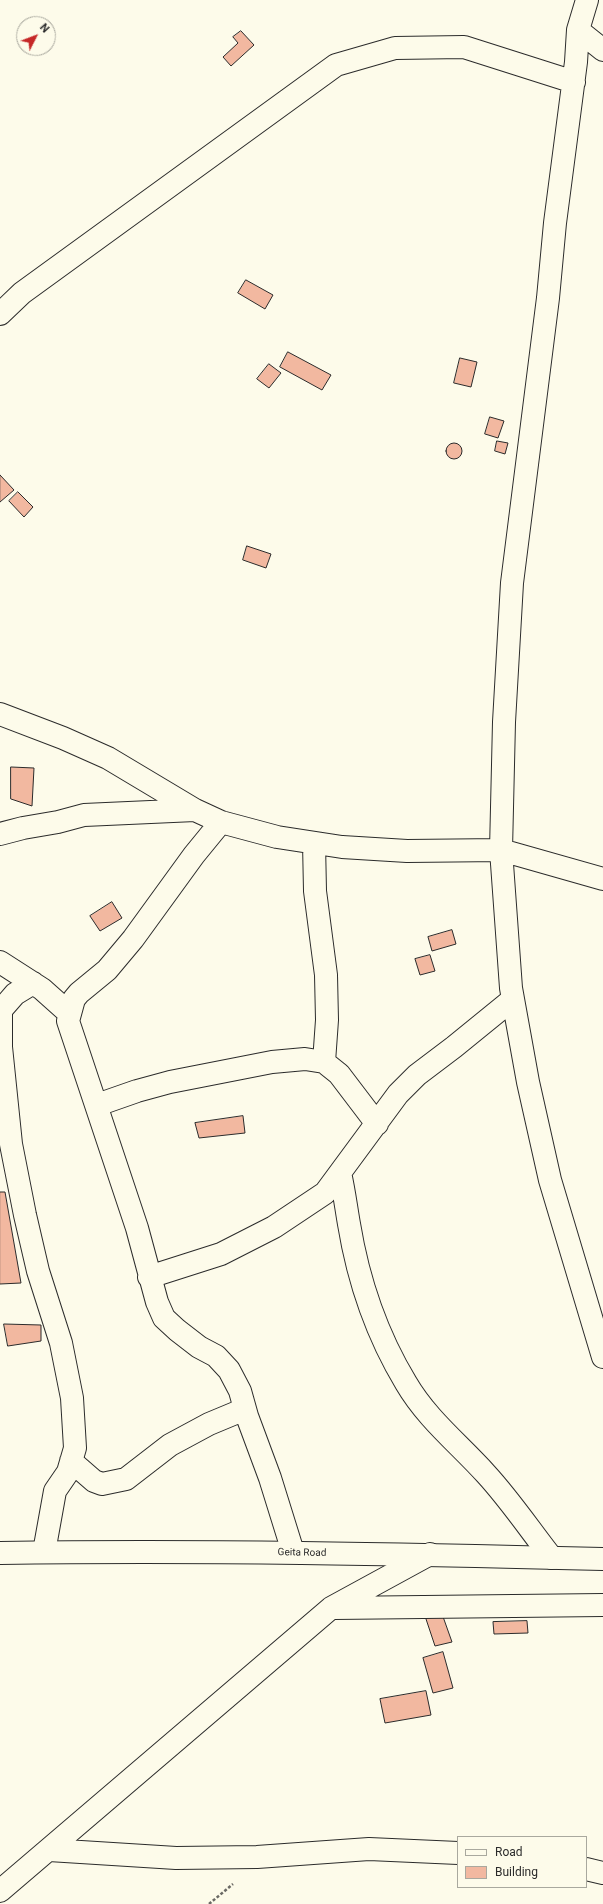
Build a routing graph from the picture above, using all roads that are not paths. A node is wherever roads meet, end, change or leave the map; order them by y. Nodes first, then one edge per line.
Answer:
1 (587, 0) edge
2 (578, 30) junction
3 (603, 50) edge
4 (574, 82) junction
5 (0, 314) edge
6 (0, 714) edge
7 (195, 810) junction
8 (221, 822) junction
9 (0, 834) edge
10 (314, 843) junction
11 (501, 850) junction
12 (603, 879) edge
13 (0, 962) edge
14 (33, 983) junction
15 (513, 999) junction
16 (70, 1014) junction
17 (324, 1062) junction
18 (97, 1105) junction
19 (377, 1124) junction
20 (340, 1173) junction
21 (149, 1277) junction
22 (603, 1357) edge
23 (244, 1409) junction
24 (71, 1461) junction
25 (44, 1552) junction
26 (293, 1552) junction
27 (0, 1553) edge
28 (430, 1554) junction
29 (552, 1558) junction
30 (603, 1559) edge
31 (603, 1605) edge
32 (332, 1608) junction
33 (48, 1850) junction
34 (457, 1853) edge
35 (587, 1869) edge
36 (603, 1873) edge
37 (0, 1890) edge

1 - 2 main road
2 - 3 main road
2 - 4 main road
4 - 5 main road
4 - 11 main road
6 - 7 main road
7 - 8 main road
7 - 9 main road
8 - 10 main road
8 - 16 main road
10 - 11 main road
10 - 17 main road
11 - 12 main road
11 - 15 main road
13 - 14 main road
14 - 16 main road
14 - 24 main road
15 - 19 main road
15 - 22 main road
16 - 18 main road
17 - 18 main road
17 - 19 main road
18 - 21 main road
19 - 20 main road
20 - 21 main road
20 - 29 main road
21 - 23 main road
23 - 24 main road
23 - 26 main road
24 - 25 main road
25 - 26 main road, Geita Road
25 - 27 main road, Geita Road
26 - 28 main road, Geita Road
28 - 29 main road, Geita Road
28 - 32 main road
29 - 30 main road, Geita Road
31 - 32 main road
32 - 33 main road
33 - 34 main road
33 - 37 main road
35 - 36 main road

